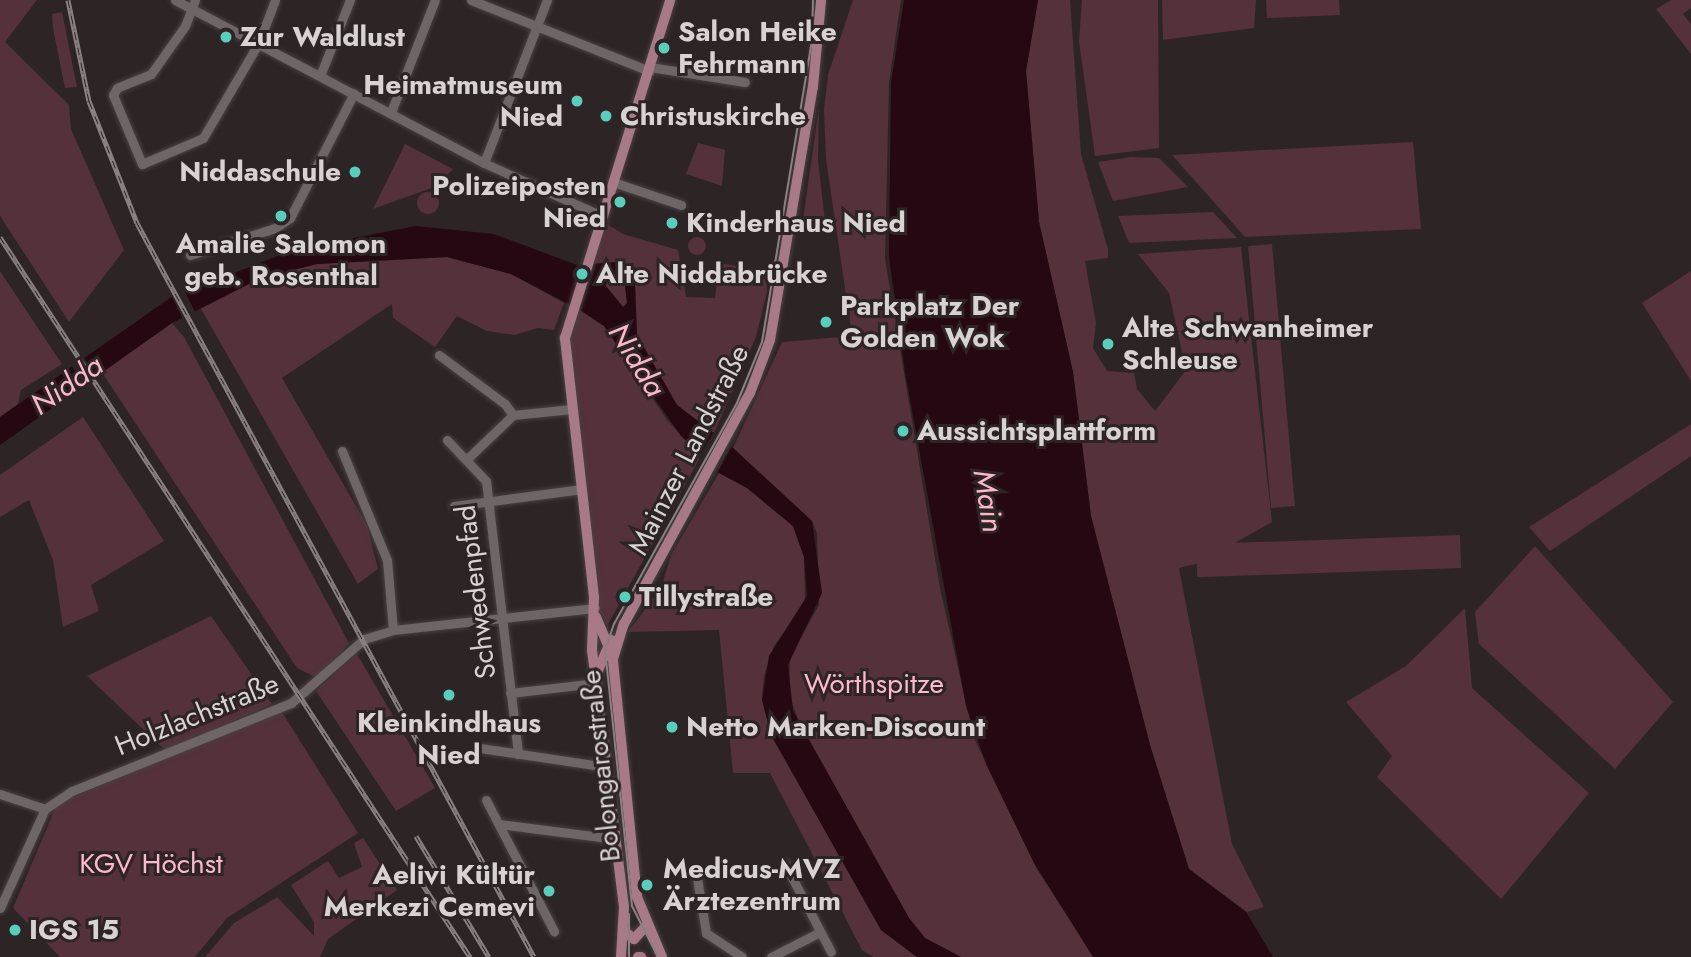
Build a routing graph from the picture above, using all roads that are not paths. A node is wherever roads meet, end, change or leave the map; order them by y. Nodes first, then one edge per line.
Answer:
1 (175, 0) edge
2 (275, 0) edge
3 (350, 0) edge
4 (435, 0) edge
5 (471, 0) edge
6 (547, 0) edge
7 (670, 0) edge
8 (821, 0) edge
9 (194, 4) edge
10 (536, 27) junction
11 (259, 42) junction
12 (650, 69) junction
13 (320, 76) junction
14 (745, 82) dead end
15 (354, 93) junction
16 (391, 112) junction
17 (484, 163) junction
18 (613, 182) junction
19 (681, 205) dead end
20 (601, 220) junction
21 (190, 255) dead end
22 (439, 355) dead end
23 (572, 409) junction
24 (513, 415) junction
25 (447, 440) dead end
26 (342, 451) dead end
27 (467, 459) junction
28 (582, 489) junction
29 (488, 501) junction
30 (454, 506) dead end
31 (595, 611) junction
32 (503, 620) junction
33 (624, 624) junction
34 (393, 630) junction
35 (602, 635) junction
36 (612, 669) junction
37 (597, 678) junction
38 (510, 693) junction
39 (480, 748) dead end
40 (518, 754) junction
41 (607, 767) junction
42 (0, 794) edge
43 (486, 800) dead end
44 (45, 809) junction
45 (499, 824) junction
46 (616, 839) junction
47 (785, 864) dead end
48 (697, 878) dead end
49 (0, 908) edge
50 (646, 926) junction
51 (624, 930) junction
52 (554, 931) dead end
53 (820, 932) junction
54 (831, 952) dead end
55 (621, 957) edge
56 (662, 957) edge
57 (742, 957) edge
58 (771, 957) edge

1 - 9 street
2 - 11 street
3 - 13 street
4 - 16 street
5 - 10 street
6 - 10 street
7 - 12 main road
8 - 33 main road, Mainzer Landstraße
9 - 11 street
9 - 11 street
10 - 12 street
10 - 17 street
11 - 13 street
12 - 14 street
12 - 18 main road
13 - 15 street
15 - 16 street
15 - 21 street
16 - 17 street
17 - 20 street
18 - 19 street
18 - 20 main road
20 - 23 main road
22 - 24 street
23 - 24 street
23 - 28 main road
24 - 27 street
25 - 27 street, Schwedenpfad
26 - 34 street
27 - 29 street, Schwedenpfad
28 - 29 street
28 - 31 main road
29 - 30 street
29 - 32 street, Schwedenpfad
31 - 32 street, Holzlachstraße
31 - 35 main road
32 - 34 street, Holzlachstraße
32 - 38 street, Schwedenpfad
33 - 35 main road, Bolongarostraße
33 - 36 main road, Bolongarostraße
34 - 44 street, Holzlachstraße
35 - 36 main road
35 - 37 main road, Bolongarostraße
35 - 37 main road, Bolongarostraße
36 - 50 main road, Bolongarostraße
37 - 38 street
37 - 41 main road, Bolongarostraße
38 - 40 street, Schwedenpfad
39 - 40 street
40 - 41 street
41 - 46 main road, Bolongarostraße
42 - 44 street
43 - 45 street
44 - 49 street
45 - 46 street
45 - 52 street
46 - 51 main road, Bolongarostraße
47 - 53 street
48 - 57 street
50 - 51 main road
50 - 56 main road, Bolongarostraße
51 - 55 main road, Bolongarostraße
53 - 54 street
53 - 58 street

